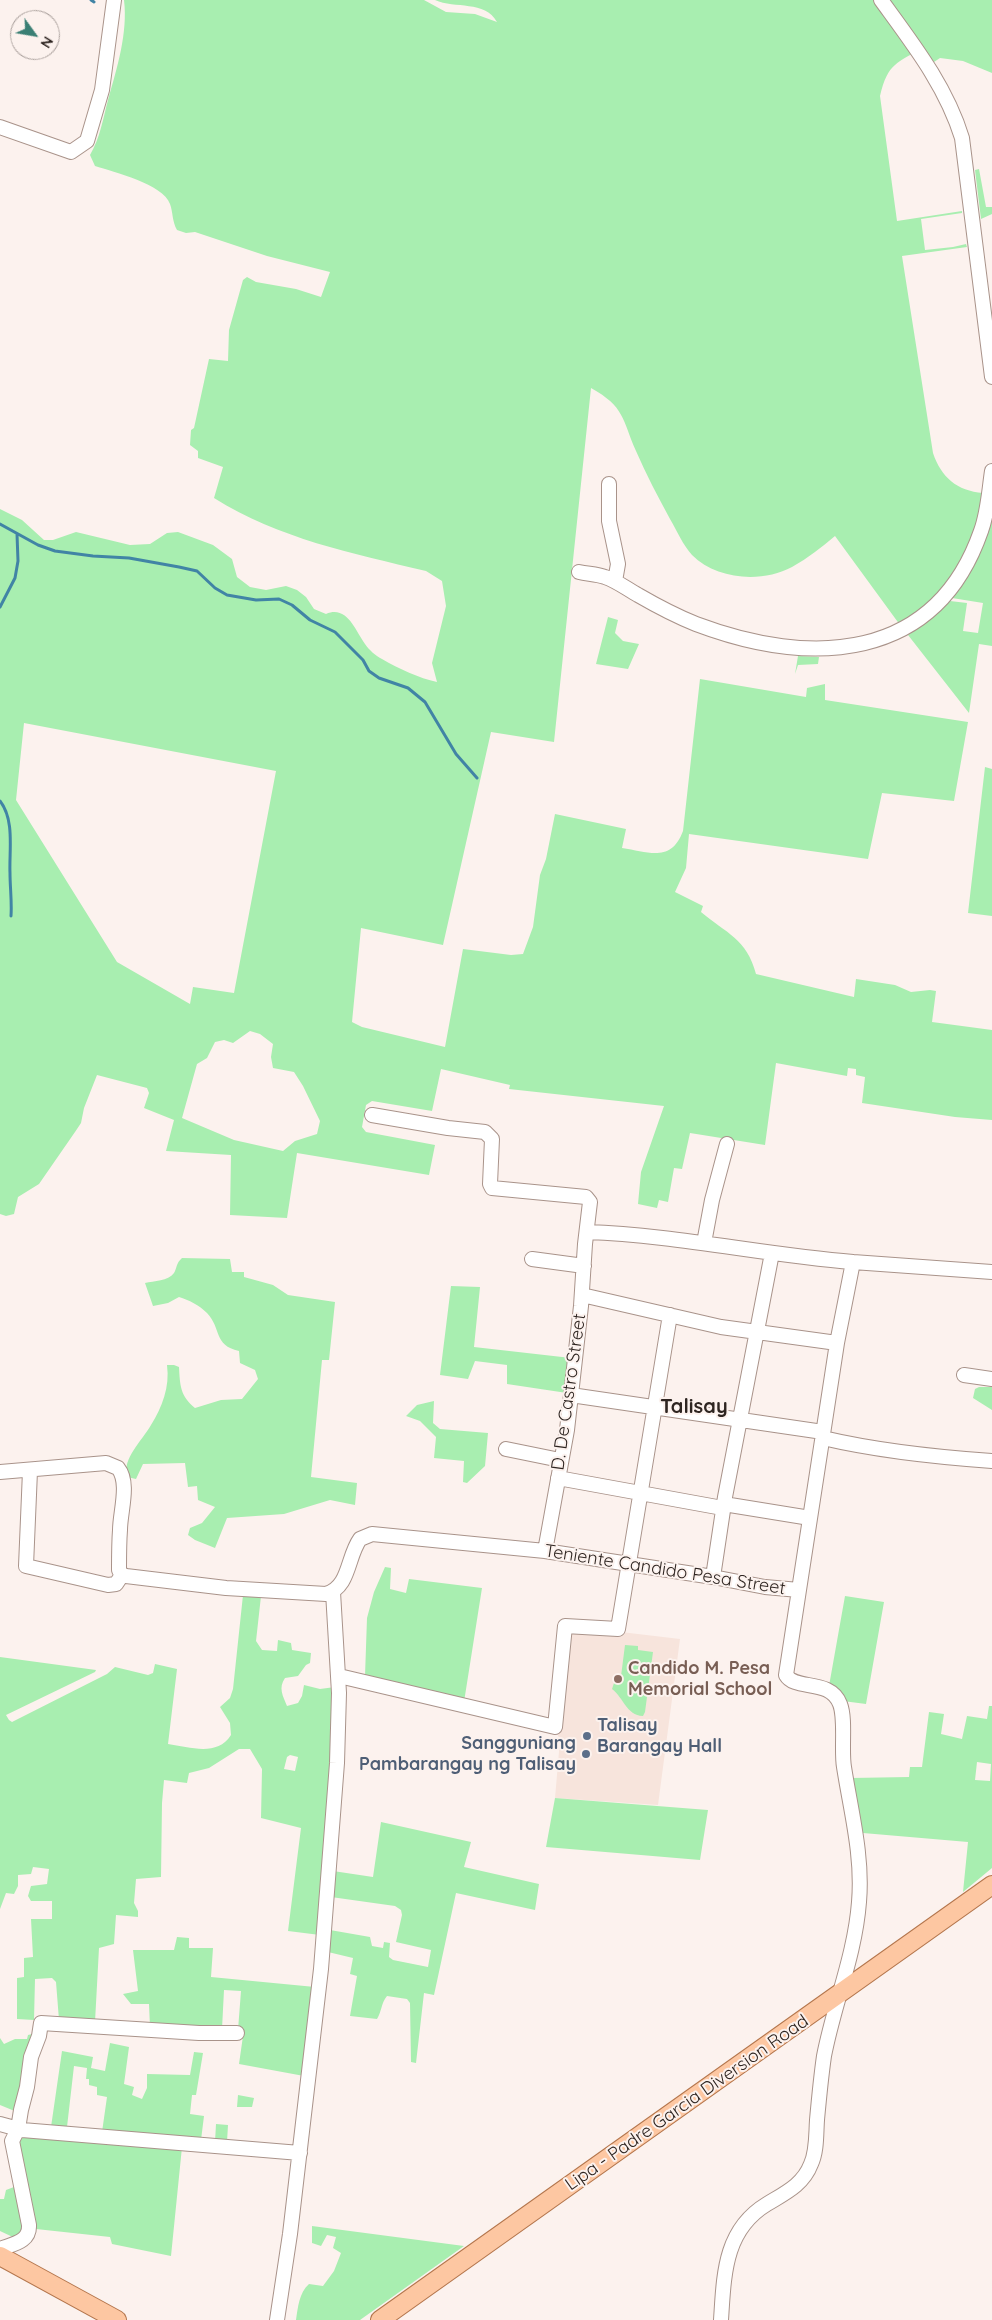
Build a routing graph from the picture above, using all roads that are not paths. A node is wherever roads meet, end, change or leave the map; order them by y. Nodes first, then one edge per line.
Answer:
1 (114, 0) edge
2 (881, 0) edge
3 (0, 127) edge
4 (992, 377) edge
5 (992, 471) edge
6 (609, 484) dead end
7 (579, 572) dead end
8 (615, 581) junction
9 (372, 1115) dead end
10 (727, 1144) dead end
11 (587, 1232) junction
12 (704, 1243) junction
13 (772, 1253) junction
14 (532, 1259) dead end
15 (853, 1262) junction
16 (584, 1266) junction
17 (992, 1272) edge
18 (582, 1295) junction
19 (670, 1315) junction
20 (757, 1331) junction
21 (837, 1343) junction
22 (964, 1375) dead end
23 (992, 1379) edge
24 (571, 1395) junction
25 (654, 1406) junction
26 (740, 1421) junction
27 (823, 1435) junction
28 (506, 1449) dead end
29 (560, 1460) junction
30 (992, 1461) edge
31 (30, 1471) junction
32 (0, 1472) edge
33 (558, 1478) junction
34 (640, 1492) junction
35 (724, 1506) junction
36 (810, 1518) junction
37 (546, 1551) junction
38 (628, 1565) junction
39 (122, 1575) junction
40 (713, 1577) junction
41 (799, 1590) junction
42 (333, 1592) junction
43 (339, 1676) junction
44 (992, 1886) edge
45 (838, 1997) junction
46 (237, 2033) dead end
47 (0, 2124) edge
48 (18, 2129) junction
49 (300, 2153) junction
50 (0, 2249) edge
51 (0, 2256) edge
52 (117, 2320) edge
53 (278, 2320) edge
54 (380, 2320) edge
55 (721, 2320) edge

1 - 3 street
2 - 4 street
5 - 8 street
6 - 8 street
7 - 8 street
9 - 11 street, D. De Castro Street
10 - 12 street
11 - 12 street
11 - 16 street, D. De Castro Street
12 - 13 street
13 - 15 street
13 - 20 street
14 - 16 street
15 - 17 street
15 - 21 street, Teniente Candido Pesa Street
16 - 18 street, D. De Castro Street
18 - 19 street
18 - 24 street, D. De Castro Street
19 - 20 street
19 - 25 street
20 - 21 street
20 - 26 street
21 - 27 street, Teniente Candido Pesa Street
22 - 23 street
24 - 25 street
24 - 29 street, D. De Castro Street
25 - 26 street
25 - 34 street
26 - 27 street
26 - 35 street
27 - 30 street
27 - 36 street, Teniente Candido Pesa Street
28 - 29 street
29 - 33 street, D. De Castro Street
31 - 32 street
31 - 39 street
31 - 39 street
33 - 34 street
33 - 37 street, D. De Castro Street
34 - 35 street
34 - 38 street
35 - 36 street
35 - 40 street
36 - 41 street, Teniente Candido Pesa Street
37 - 38 street, Teniente Candido Pesa Street
37 - 42 street, Teniente Candido Pesa Street
38 - 40 street, Teniente Candido Pesa Street
38 - 43 street
39 - 42 street
40 - 41 street, Teniente Candido Pesa Street
41 - 45 street
42 - 43 street
43 - 49 street
44 - 45 main road, Lipa - Padre Garcia Diversion Road
45 - 54 main road, Lipa - Padre Garcia Diversion Road
45 - 55 street
46 - 48 street
47 - 48 street
48 - 49 street
48 - 50 street
49 - 53 street
51 - 52 main road

